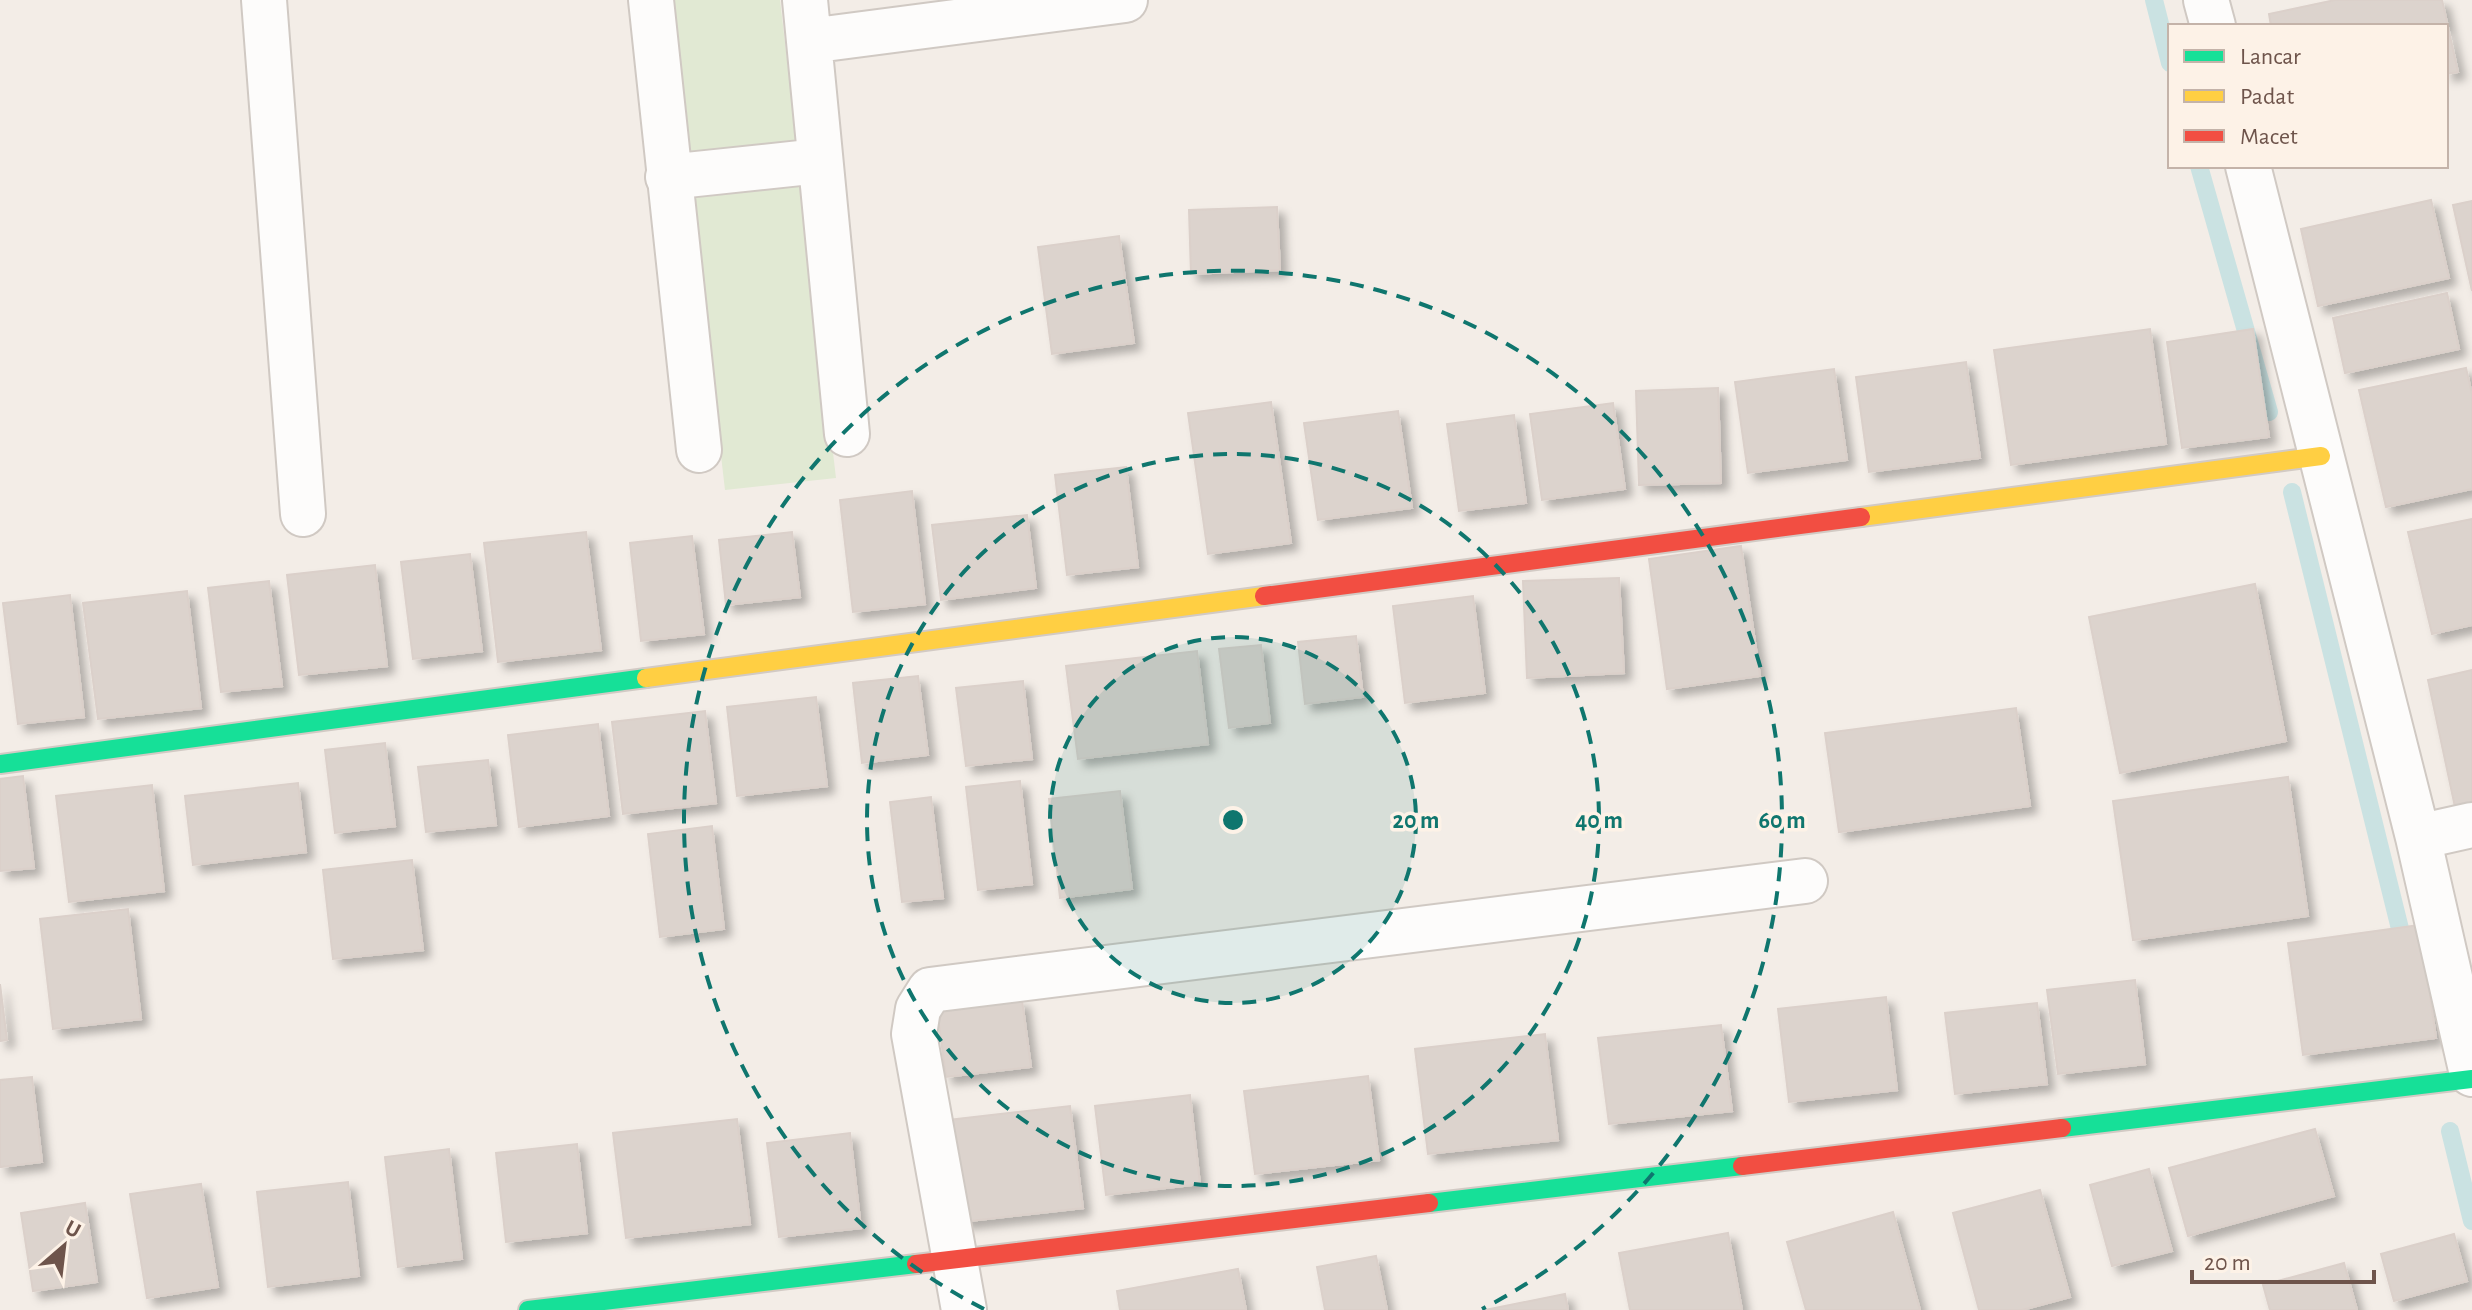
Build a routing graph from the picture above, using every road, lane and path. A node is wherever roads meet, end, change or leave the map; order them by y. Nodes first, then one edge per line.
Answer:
1 (264, 0) edge
2 (651, 0) edge
3 (1125, 0) edge
4 (2206, 0) edge
5 (807, 21) edge
6 (2212, 24) edge
7 (819, 161) junction
8 (2249, 168) edge
9 (668, 177) junction
10 (847, 434) dead end
11 (699, 450) dead end
12 (2321, 456) junction
13 (303, 514) dead end
14 (0, 764) edge
15 (2472, 825) edge
16 (2418, 837) junction
17 (1805, 881) dead end
18 (2472, 1076) edge
19 (955, 1258) junction
20 (528, 1310) edge
21 (964, 1310) edge

1 - 13 street
2 - 9 street
3 - 5 street
4 - 6 street
5 - 7 street
7 - 9 street
7 - 10 street
8 - 12 street
9 - 11 street
12 - 14 street
12 - 16 street
15 - 16 street
16 - 18 street
17 - 19 street
18 - 19 street
19 - 20 street
19 - 21 street

